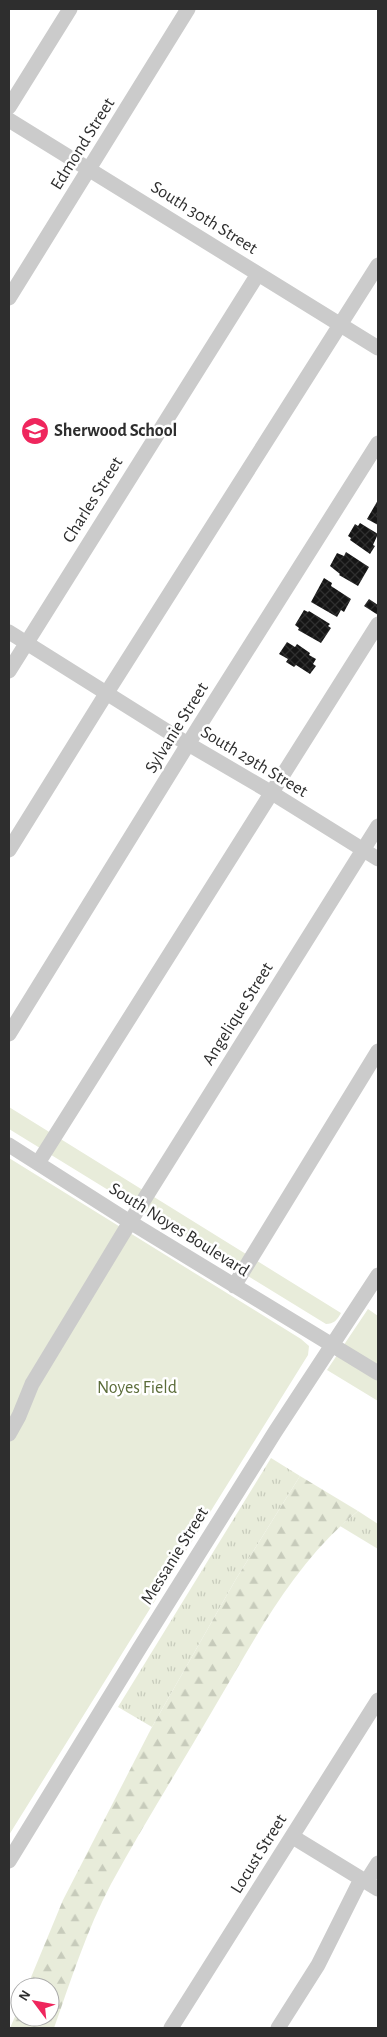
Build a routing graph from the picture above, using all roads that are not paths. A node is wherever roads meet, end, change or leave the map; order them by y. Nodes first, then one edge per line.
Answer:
1 (70, 9) edge
2 (188, 9) edge
3 (9, 107) edge
4 (9, 120) edge
5 (89, 169) junction
6 (378, 265) edge
7 (258, 274) junction
8 (9, 298) edge
9 (341, 325) junction
10 (378, 348) edge
11 (378, 443) edge
12 (378, 624) edge
13 (9, 632) edge
14 (26, 643) junction
15 (9, 671) edge
16 (106, 694) junction
17 (189, 744) junction
18 (272, 793) junction
19 (378, 826) edge
20 (9, 850) edge
21 (363, 850) junction
22 (378, 859) edge
23 (9, 1034) edge
24 (378, 1050) edge
25 (9, 1145) edge
26 (38, 1163) junction
27 (130, 1222) junction
28 (378, 1275) edge
29 (234, 1286) junction
30 (332, 1344) junction
31 (378, 1373) edge
32 (9, 1434) edge
33 (378, 1700) edge
34 (293, 1836) junction
35 (9, 1861) edge
36 (378, 1863) edge
37 (369, 1883) edge
38 (171, 2028) edge
39 (278, 2028) edge

1 - 3 street
2 - 5 street, Edmond Street
4 - 5 street, South 30th Street
5 - 7 street, South 30th Street
5 - 8 street, Edmond Street
6 - 9 street
7 - 9 street, South 30th Street
7 - 14 street, Charles Street
9 - 10 street, South 30th Street
9 - 16 street
11 - 17 street, Sylvanie Street
12 - 18 street
13 - 14 street, South 29th Street
14 - 15 street, Charles Street
14 - 16 street, South 29th Street
16 - 17 street, South 29th Street
16 - 20 street
17 - 18 street, South 29th Street
17 - 23 street, Sylvanie Street
18 - 21 street, South 29th Street
18 - 26 street
19 - 21 street, Angelique Street
21 - 22 street, South 29th Street
21 - 27 street, Angelique Street
24 - 29 street
25 - 26 street, South Noyes Boulevard
26 - 27 street, South Noyes Boulevard
27 - 29 street, South Noyes Boulevard
27 - 32 street, Angelique Street
28 - 30 street, Messanie Street
29 - 30 street, South Noyes Boulevard
30 - 31 street, South Noyes Boulevard
30 - 35 street, Messanie Street
33 - 34 street, Locust Street
34 - 37 street
34 - 38 street, Locust Street
36 - 37 street
37 - 39 street

